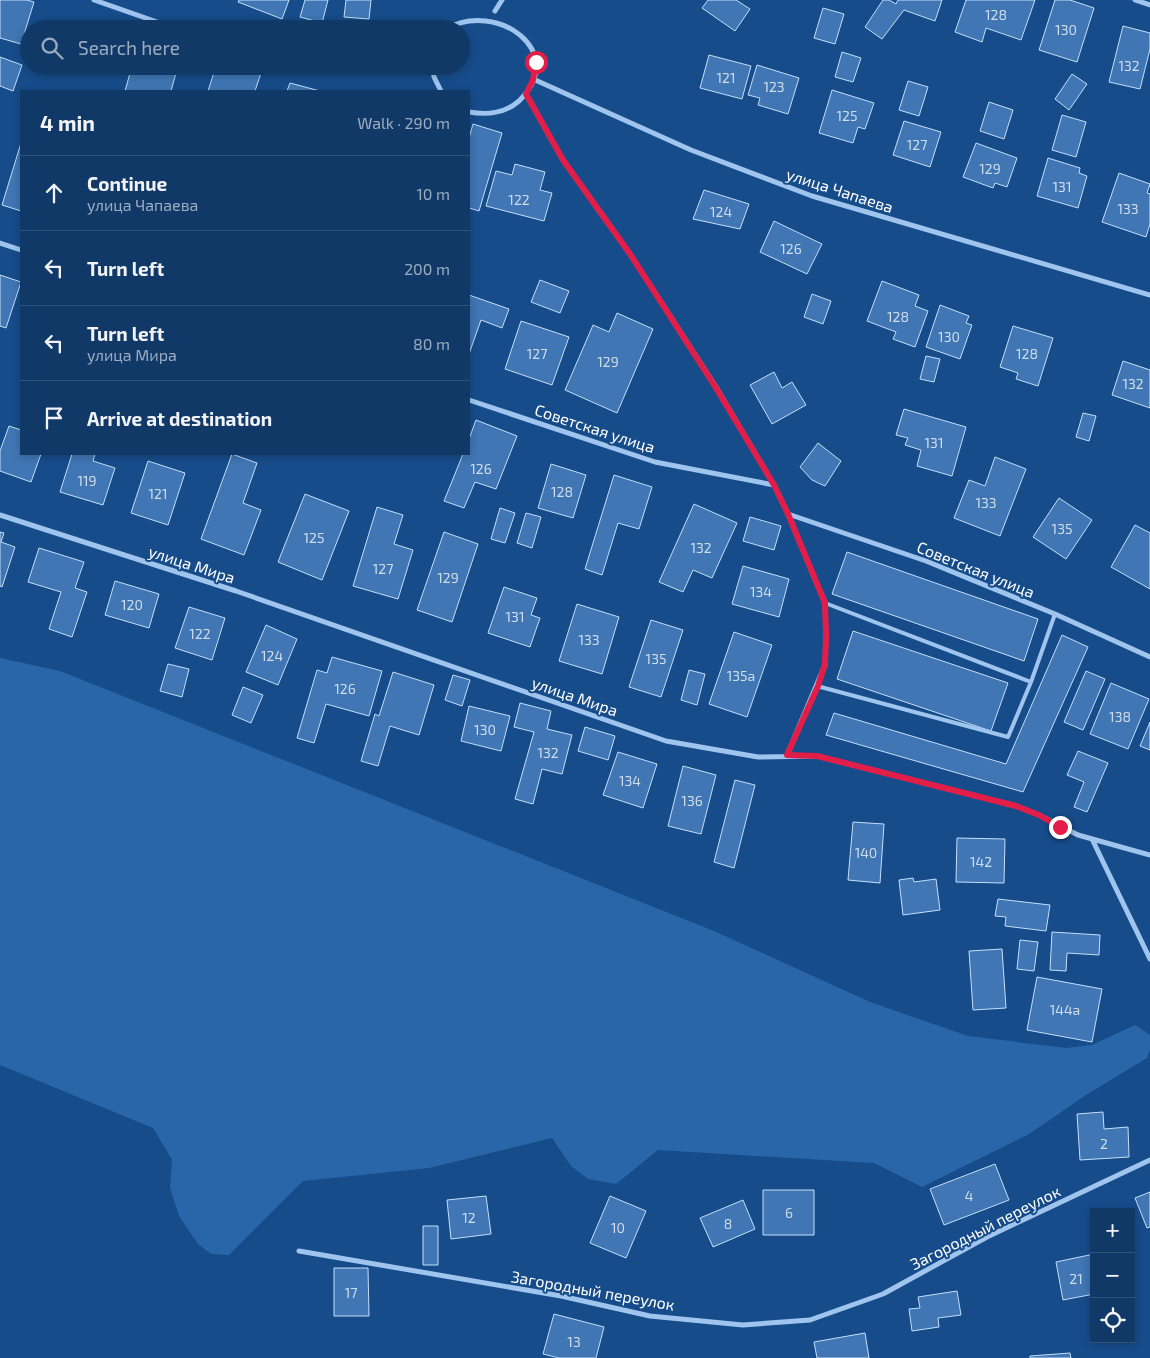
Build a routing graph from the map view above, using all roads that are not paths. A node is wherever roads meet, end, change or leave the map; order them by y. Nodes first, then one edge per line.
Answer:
1 (94, 0) edge
2 (502, 0) edge
3 (1136, 0) edge
4 (1150, 5) edge
5 (487, 11) dead end
6 (495, 12) junction
7 (465, 14) dead end
8 (503, 15) dead end
9 (151, 20) edge
10 (455, 20) edge
11 (525, 30) dead end
12 (434, 75) edge
13 (533, 80) junction
14 (440, 90) edge
15 (526, 94) junction
16 (470, 112) edge
17 (0, 243) edge
18 (20, 250) edge
19 (1150, 295) edge
20 (470, 400) edge
21 (774, 485) junction
22 (0, 514) edge
23 (788, 514) junction
24 (825, 603) junction
25 (1054, 614) junction
26 (1150, 657) edge
27 (1031, 682) junction
28 (818, 686) junction
29 (787, 755) junction
30 (1092, 839) junction
31 (1150, 855) edge
32 (1150, 959) edge
33 (1150, 1160) edge
34 (299, 1251) dead end

1 - 9 street
2 - 6 street
3 - 4 street
5 - 6 street
6 - 8 street
7 - 10 street
11 - 13 street
12 - 14 street
13 - 15 street
13 - 19 street, улица Чапаева
15 - 16 street
15 - 21 street
17 - 18 street
20 - 21 street, Советская улица
21 - 23 street
22 - 29 street, улица Мира
23 - 24 street
23 - 25 street, Советская улица
24 - 27 lane
24 - 28 street
25 - 26 street, Советская улица
25 - 27 lane
27 - 28 lane
28 - 29 street
29 - 30 street, улица Мира
30 - 31 street, улица Мира
30 - 32 street
33 - 34 street, Загородный переулок

